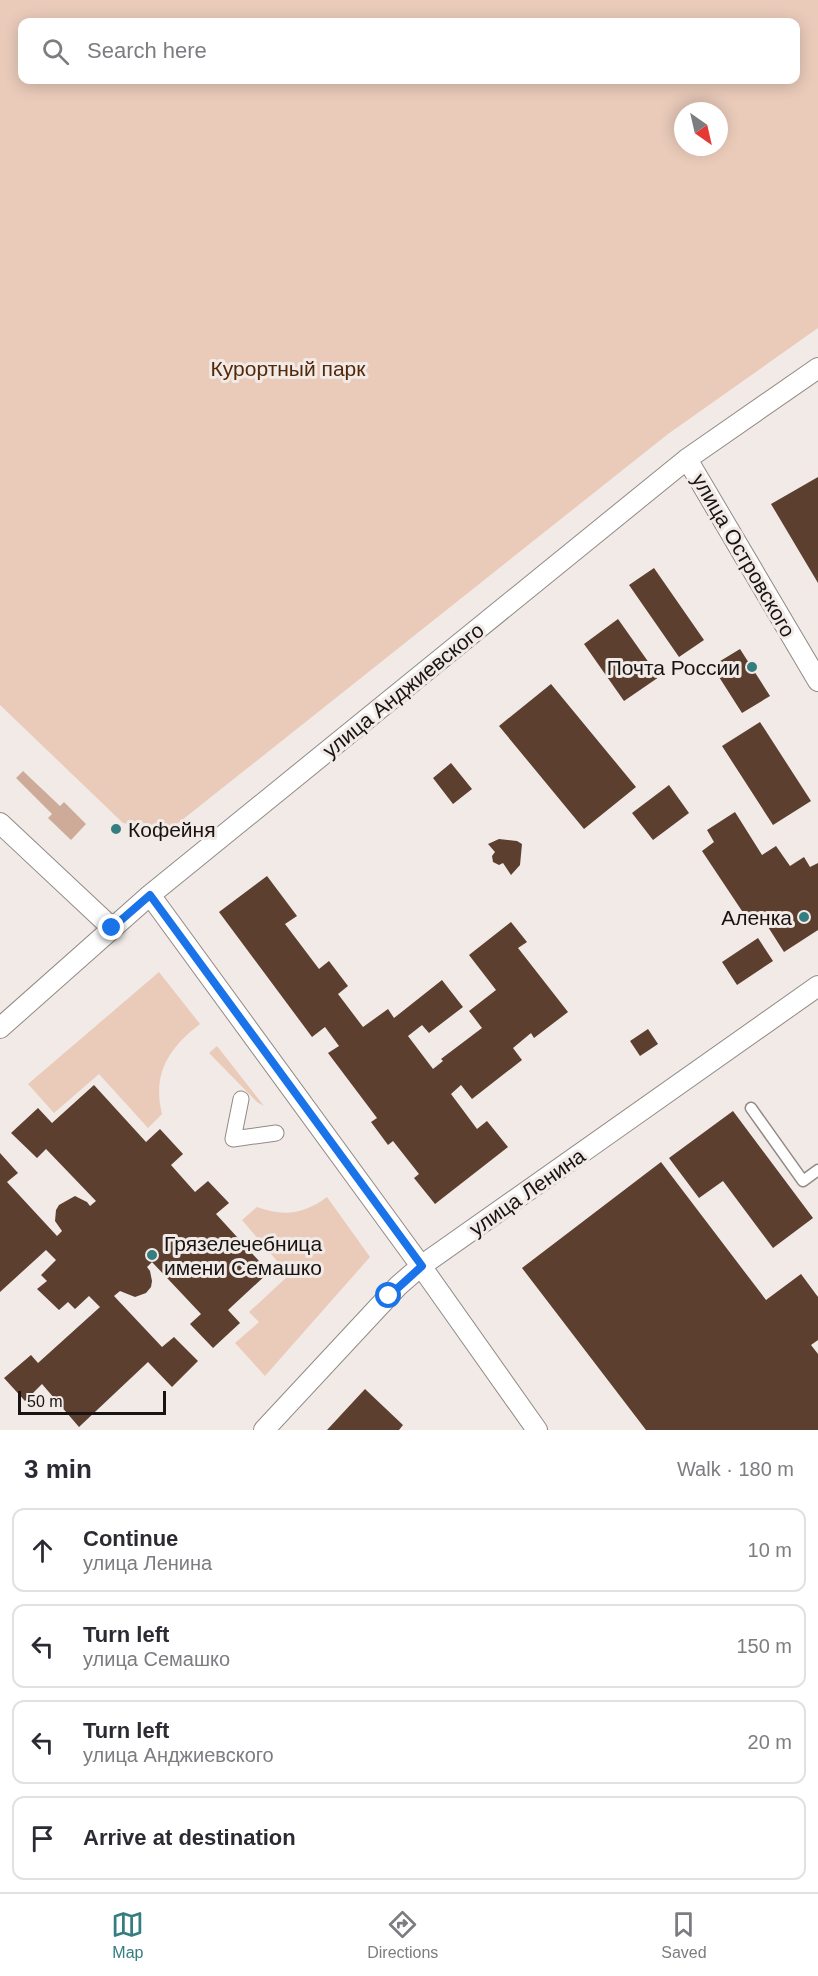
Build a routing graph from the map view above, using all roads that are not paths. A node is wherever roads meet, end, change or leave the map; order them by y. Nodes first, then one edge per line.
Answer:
1 (818, 368) edge
2 (687, 459) junction
3 (818, 681) edge
4 (0, 823) edge
5 (150, 895) junction
6 (112, 928) junction
7 (818, 986) edge
8 (0, 1028) edge
9 (241, 1099) dead end
10 (751, 1108) dead end
11 (276, 1133) dead end
12 (818, 1170) edge
13 (422, 1266) junction
14 (264, 1430) edge
15 (537, 1430) edge

1 - 2 street, улица Анджиевского
2 - 3 street, улица Островского
2 - 5 street, улица Анджиевского
4 - 6 street
5 - 6 street, улица Анджиевского
5 - 13 street
6 - 8 street, улица Анджиевского
7 - 13 street, улица Ленина
9 - 11 street
10 - 12 lane
13 - 14 street, улица Ленина
13 - 15 street

